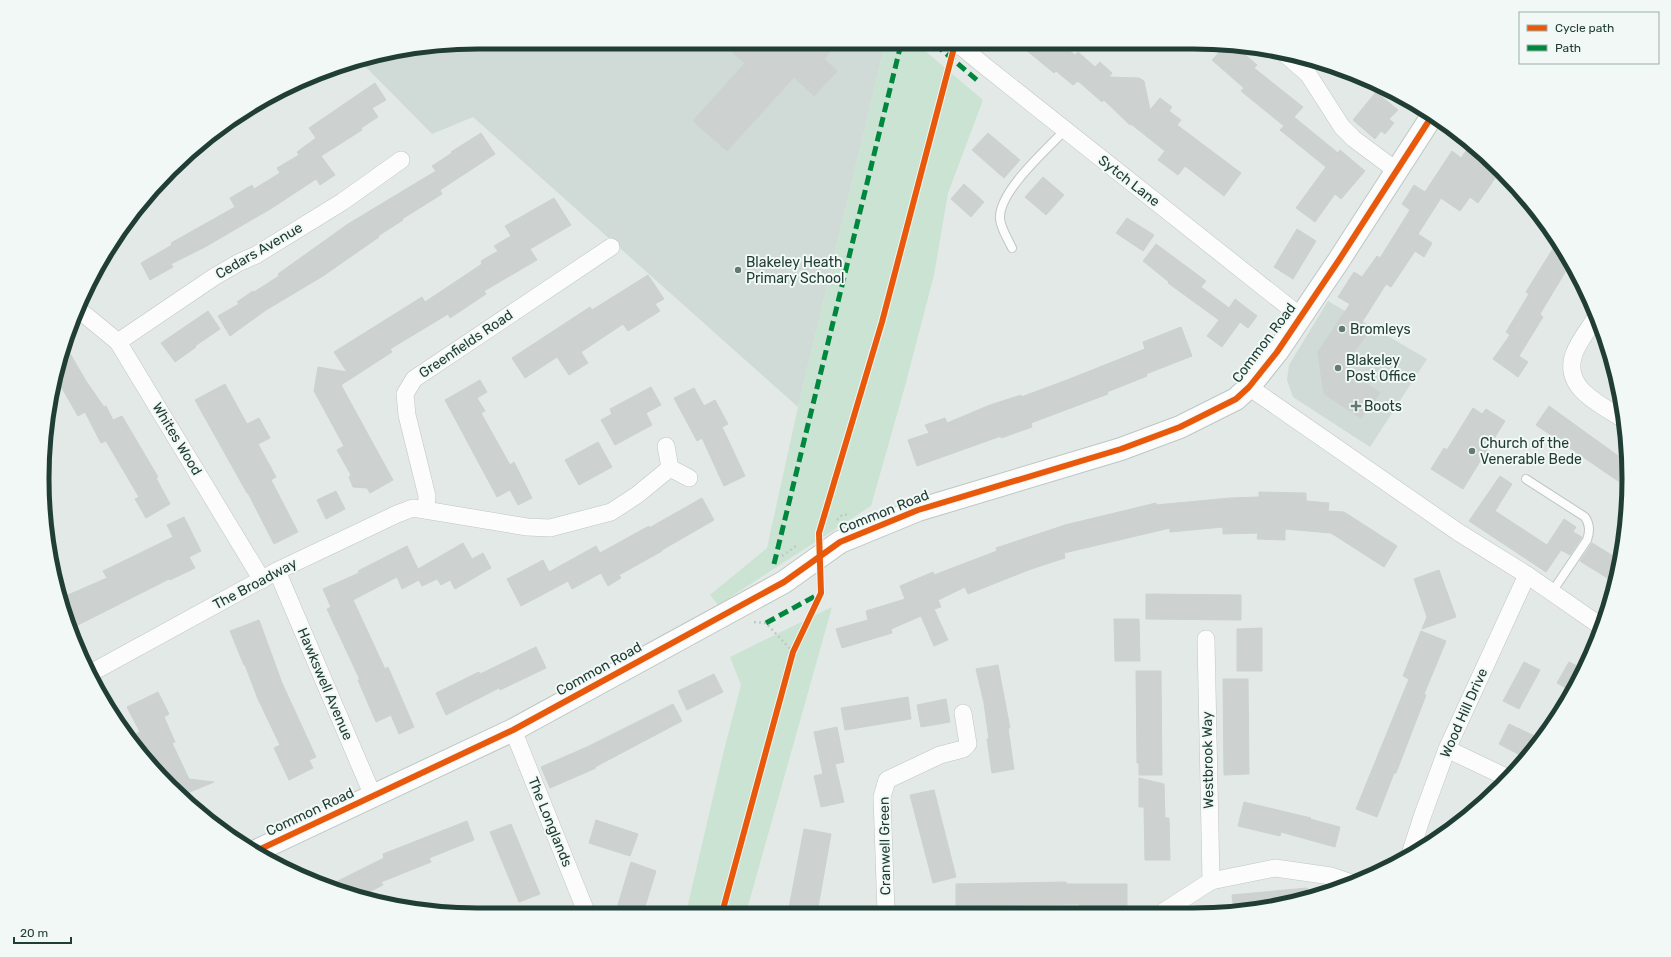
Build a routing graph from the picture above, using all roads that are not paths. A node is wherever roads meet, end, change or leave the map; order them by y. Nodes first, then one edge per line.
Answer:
1 (964, 49) edge
2 (1293, 61) edge
3 (1429, 120) edge
4 (1064, 130) junction
5 (401, 160) dead end
6 (1398, 171) junction
7 (610, 247) dead end
8 (1012, 248) dead end
9 (83, 313) edge
10 (1300, 316) junction
11 (1592, 323) edge
12 (118, 342) junction
13 (1249, 387) junction
14 (1617, 415) edge
15 (666, 446) dead end
16 (670, 468) junction
17 (689, 478) dead end
18 (1526, 479) dead end
19 (426, 510) junction
20 (277, 571) junction
21 (1527, 575) junction
22 (262, 580) junction
23 (1552, 592) junction
24 (1597, 623) edge
25 (1206, 639) dead end
26 (95, 671) edge
27 (963, 713) dead end
28 (513, 730) junction
29 (1447, 749) junction
30 (1502, 775) edge
31 (373, 796) junction
32 (1413, 847) edge
33 (261, 849) edge
34 (1344, 880) edge
35 (1211, 881) junction
36 (585, 908) edge
37 (886, 908) edge
38 (1169, 908) edge

1 - 4 street, Sytch Lane
2 - 6 street
3 - 6 street, Common Road
4 - 8 lane
4 - 10 street, Sytch Lane
5 - 12 street, Cedars Avenue
6 - 10 street, Common Road
7 - 19 street, Greenfields Road
9 - 12 street, Whites Wood
10 - 13 street, Common Road
11 - 14 street
12 - 22 street, Whites Wood
13 - 21 street
13 - 28 street, Common Road
15 - 16 street
16 - 17 street
16 - 19 street, The Broadway
18 - 23 lane
19 - 20 street, The Broadway
20 - 22 street, The Broadway
20 - 31 street, Hawkswell Avenue
21 - 23 street
21 - 29 street, Wood Hill Drive
22 - 26 street, The Broadway
23 - 24 street
25 - 35 street, Westbrook Way
27 - 37 street, Cranwell Green
28 - 31 street, Common Road
28 - 36 street, The Longlands
29 - 30 street
29 - 32 street, Wood Hill Drive
31 - 33 street, Common Road
34 - 35 street
35 - 38 street

